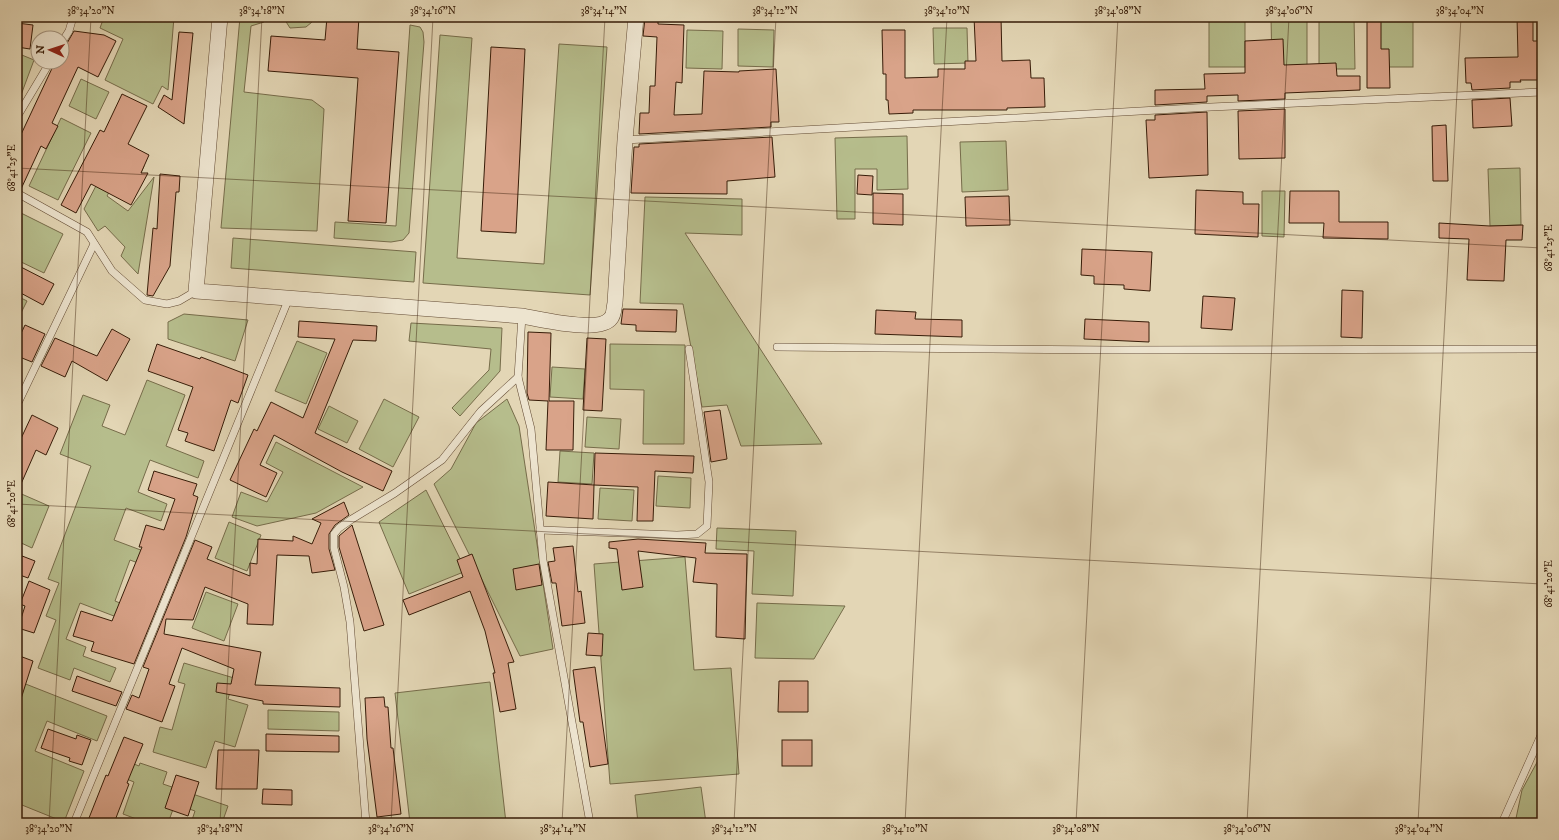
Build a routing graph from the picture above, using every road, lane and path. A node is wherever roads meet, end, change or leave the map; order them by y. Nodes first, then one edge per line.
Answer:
1 (73, 17) edge
2 (220, 17) edge
3 (636, 17) edge
4 (69, 30) edge
5 (45, 70) edge
6 (1542, 92) edge
7 (17, 117) edge
8 (625, 140) junction
9 (17, 193) edge
10 (94, 244) junction
11 (196, 291) junction
12 (290, 298) junction
13 (522, 316) junction
14 (777, 347) dead end
15 (689, 349) dead end
16 (1542, 349) edge
17 (518, 377) junction
18 (17, 405) edge
19 (540, 530) junction
20 (1542, 733) edge
21 (74, 823) edge
22 (366, 823) edge
23 (590, 823) edge
24 (1502, 823) edge

1 - 4 lane
2 - 11 street
3 - 8 street
5 - 7 lane
6 - 8 lane
8 - 13 street
9 - 10 lane
10 - 11 lane
10 - 18 lane
11 - 12 street
12 - 13 street
12 - 21 lane
13 - 17 lane
14 - 16 lane
15 - 19 lane
17 - 19 lane
17 - 22 lane
19 - 23 lane
20 - 24 lane

